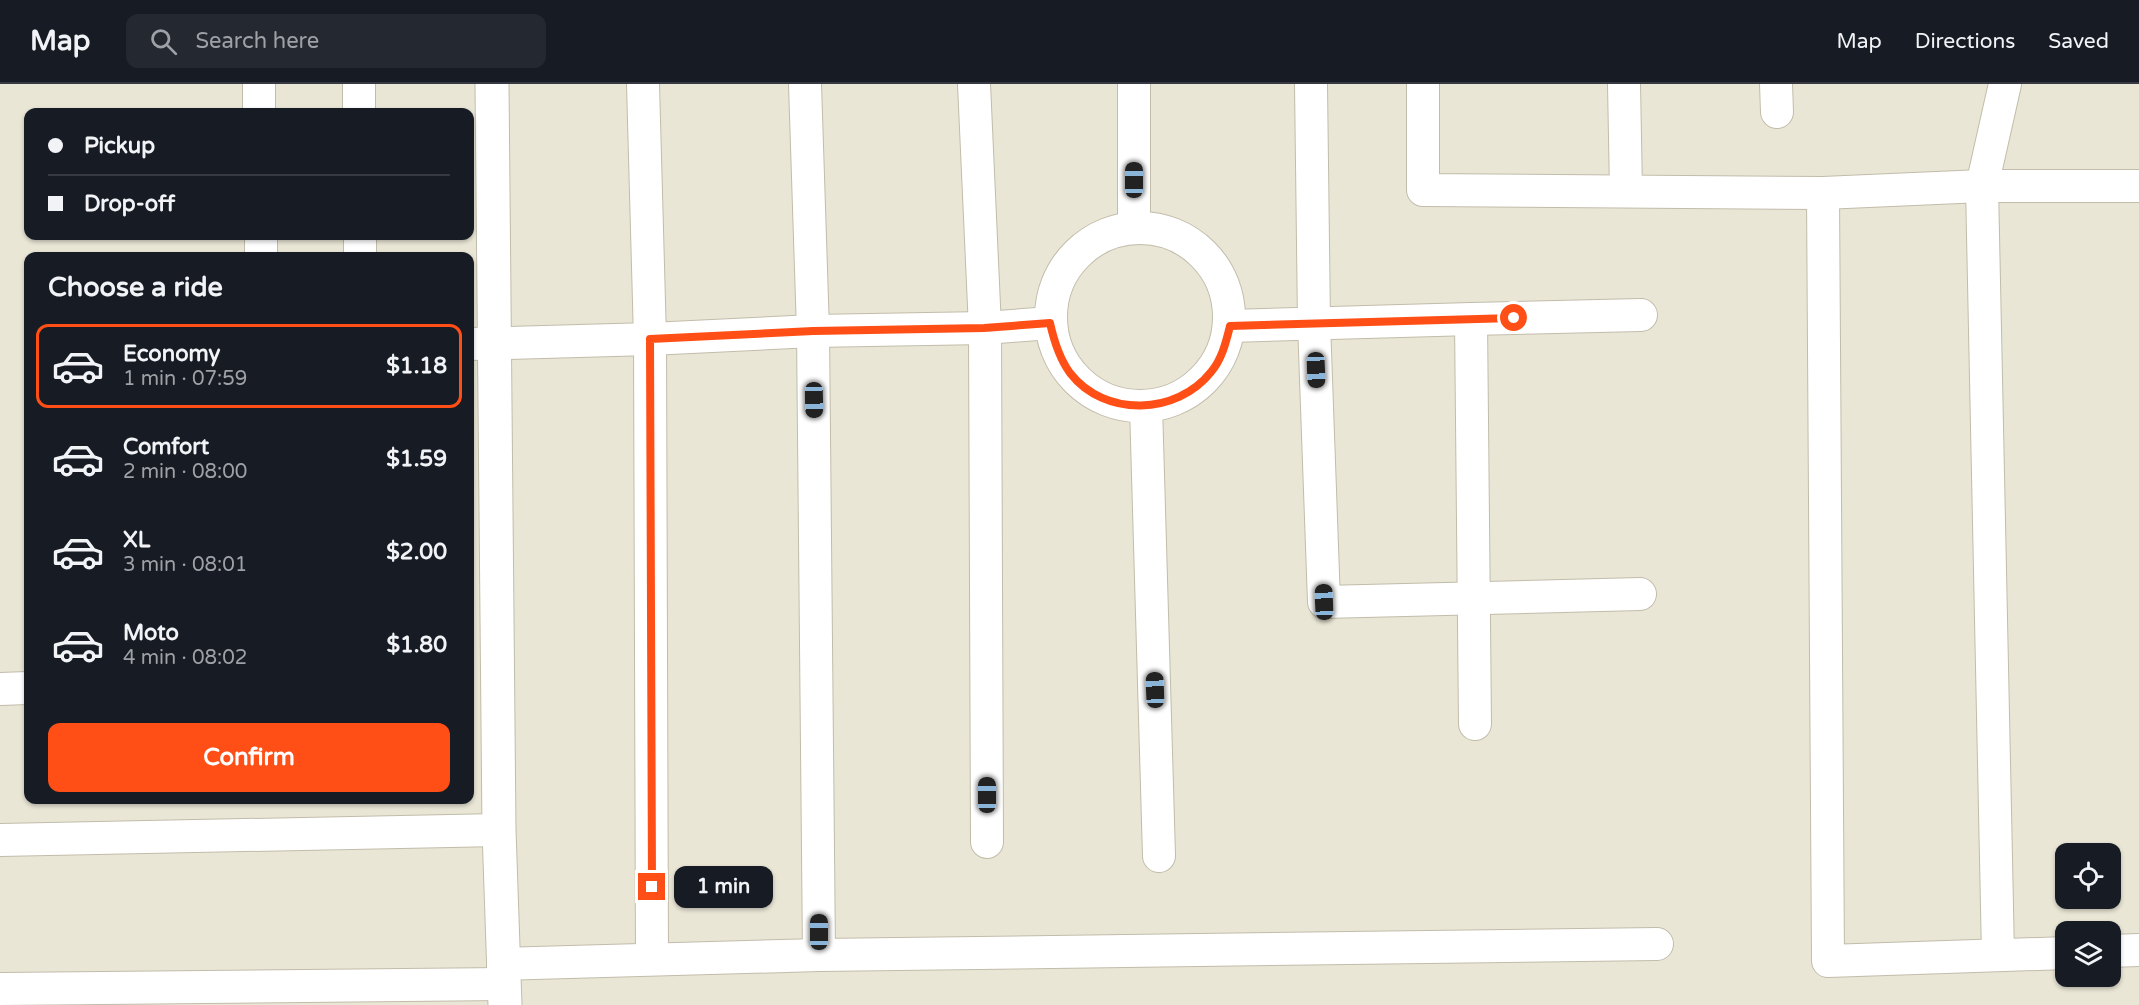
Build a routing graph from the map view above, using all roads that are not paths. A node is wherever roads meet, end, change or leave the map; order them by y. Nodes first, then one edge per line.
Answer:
1 (259, 84) edge
2 (359, 84) edge
3 (492, 84) edge
4 (643, 84) edge
5 (805, 84) edge
6 (974, 84) edge
7 (1134, 84) edge
8 (1311, 84) edge
9 (1423, 84) edge
10 (1624, 84) edge
11 (2005, 84) edge
12 (259, 108) edge
13 (359, 108) edge
14 (1982, 186) junction
15 (2139, 186) edge
16 (1626, 191) junction
17 (1823, 193) junction
18 (1134, 227) junction
19 (1641, 315) dead end
20 (1472, 319) junction
21 (1050, 323) junction
22 (1314, 323) junction
23 (1230, 326) junction
24 (984, 328) junction
25 (813, 331) junction
26 (650, 339) junction
27 (483, 343) edge
28 (1146, 406) junction
29 (1640, 594) dead end
30 (1474, 598) junction
31 (24, 687) edge
32 (0, 689) edge
33 (1475, 724) dead end
34 (500, 830) junction
35 (0, 840) edge
36 (987, 842) dead end
37 (1159, 856) dead end
38 (1657, 944) dead end
39 (2139, 950) edge
40 (2121, 951) edge
41 (2055, 953) edge
42 (819, 956) junction
43 (1998, 956) junction
44 (652, 959) junction
45 (504, 985) edge
46 (0, 989) edge

1 - 12 street
2 - 13 street
3 - 27 street
4 - 26 street
5 - 25 street
6 - 24 street
7 - 18 street
8 - 22 street
9 - 16 street
10 - 16 street
11 - 14 street
14 - 15 street
14 - 17 street
14 - 43 street
16 - 17 street
17 - 43 street
18 - 21 street
18 - 23 street
19 - 20 street
20 - 22 street
20 - 30 street
21 - 24 street
21 - 28 street
22 - 23 street
22 - 30 street
23 - 28 street
24 - 25 street
24 - 36 street
25 - 26 street
25 - 42 street
26 - 27 street
26 - 44 street
27 - 34 street
28 - 37 street
29 - 30 street
30 - 33 street
31 - 32 street
34 - 35 street
34 - 45 street
38 - 42 street
39 - 40 street
41 - 43 street
42 - 44 street
44 - 45 street
45 - 46 street

